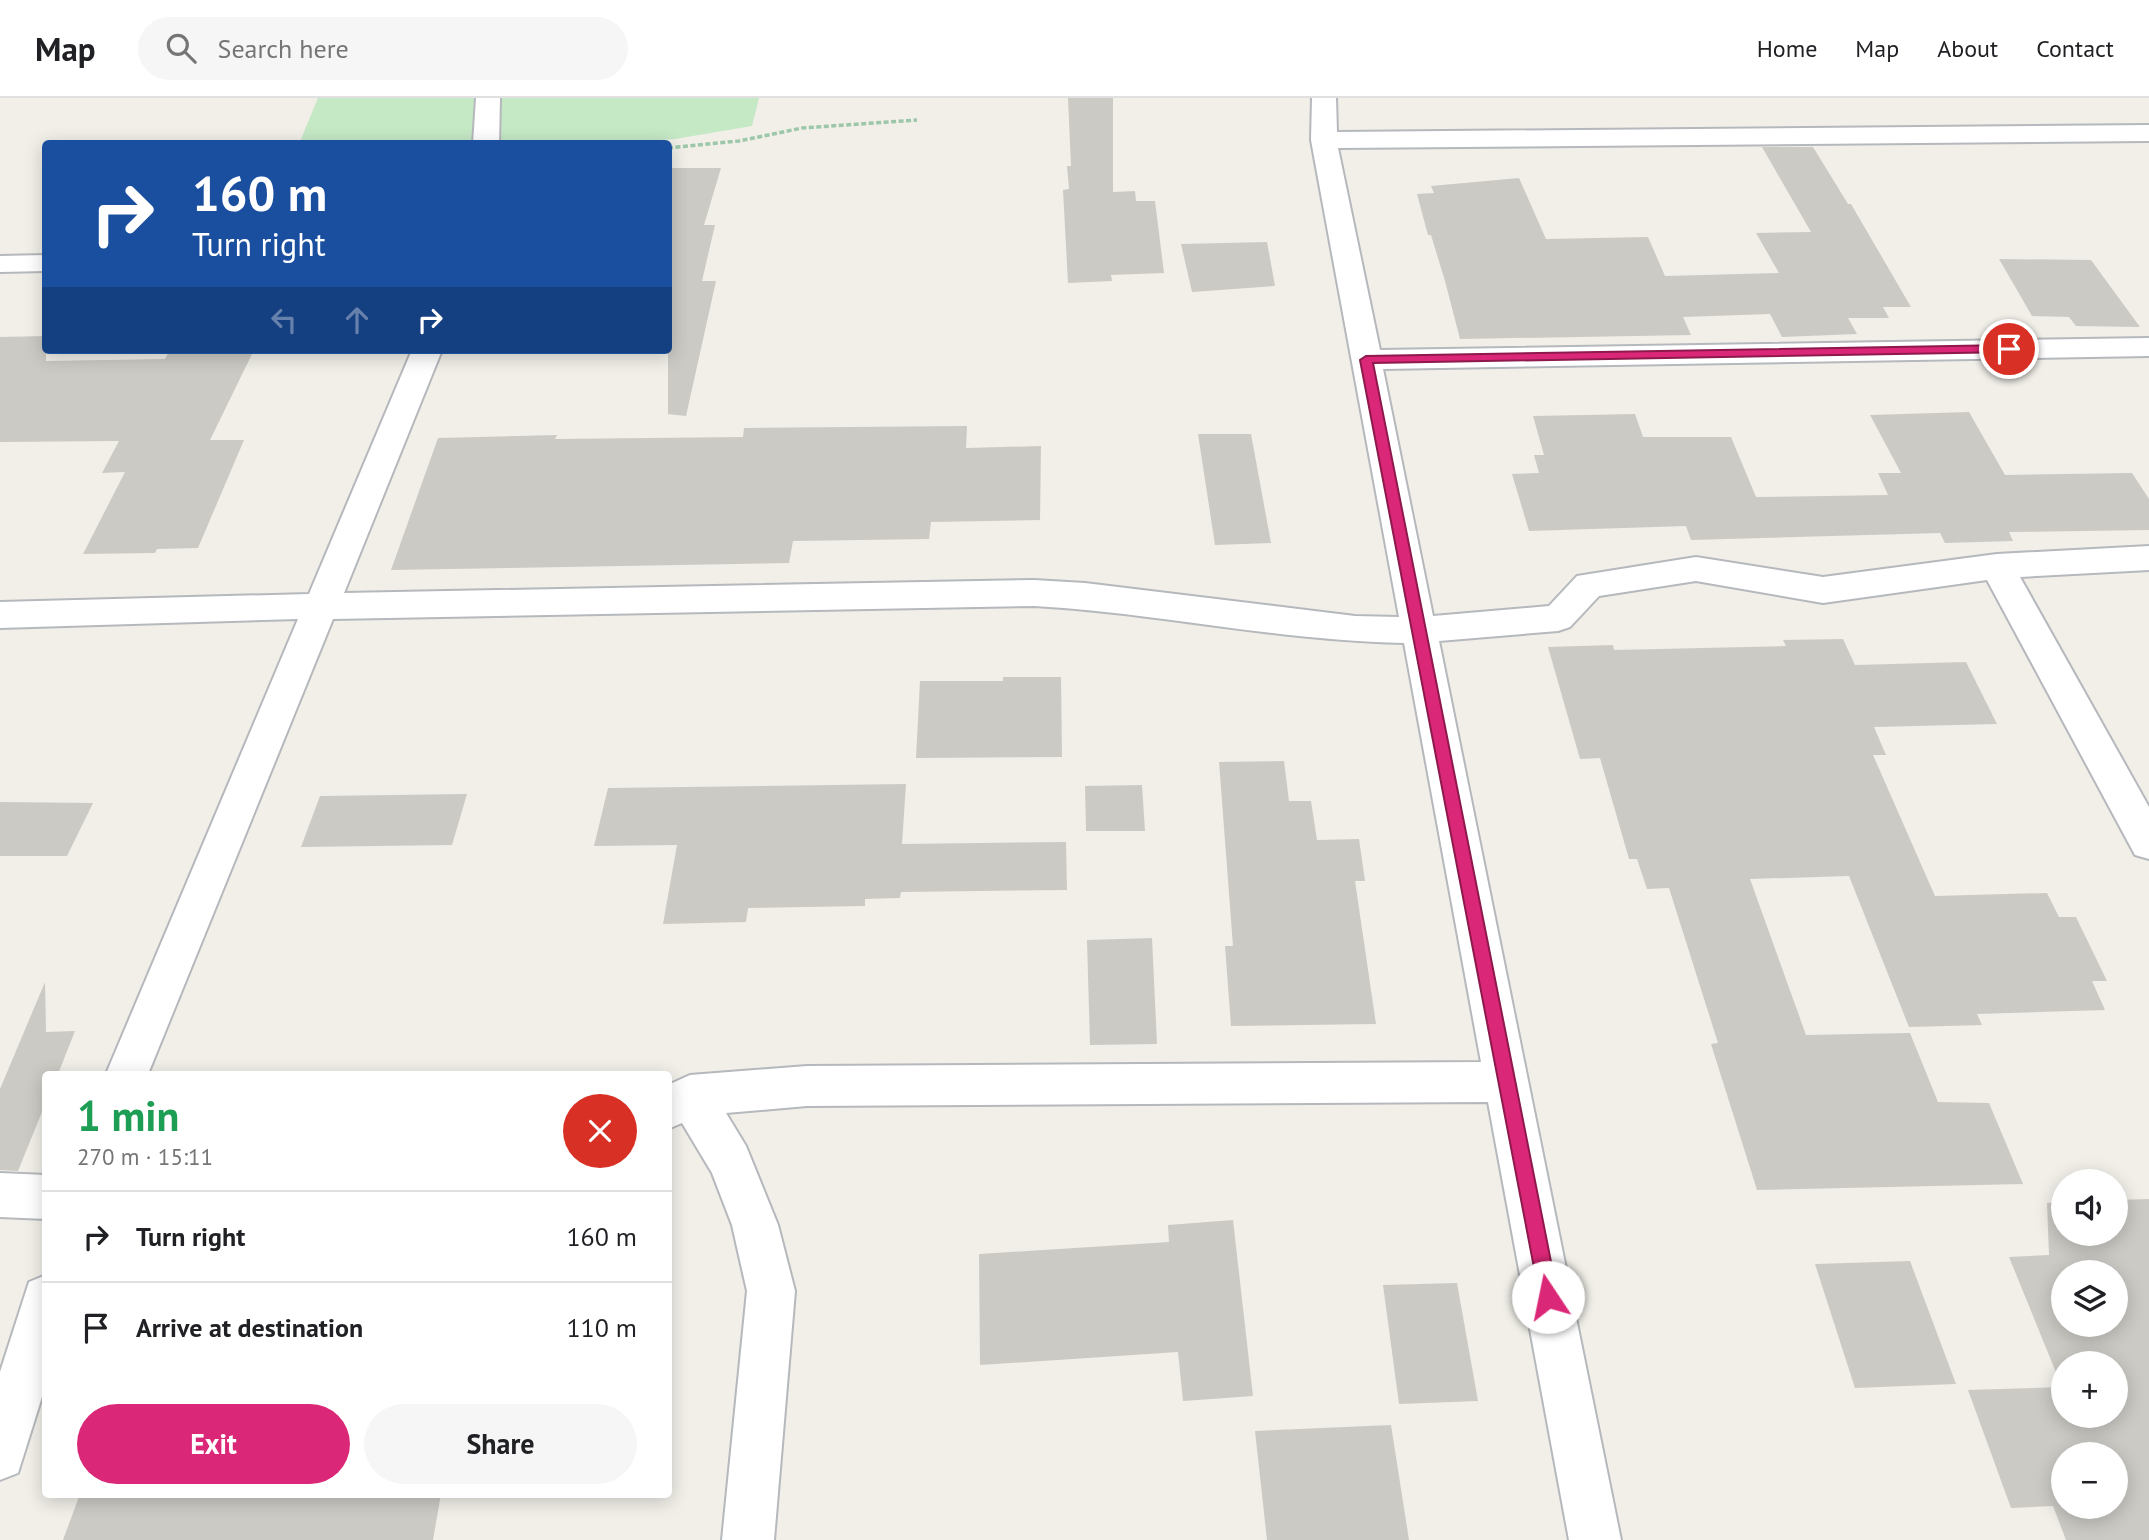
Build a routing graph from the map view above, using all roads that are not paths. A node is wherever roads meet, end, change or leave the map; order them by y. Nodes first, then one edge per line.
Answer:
1 (488, 98) edge
2 (1324, 98) edge
3 (2149, 133) edge
4 (486, 140) edge
5 (1324, 140) junction
6 (42, 263) edge
7 (0, 264) edge
8 (2149, 347) edge
9 (425, 354) edge
10 (1366, 360) junction
11 (2149, 558) edge
12 (1997, 566) junction
13 (322, 606) junction
14 (0, 615) edge
15 (1418, 629) junction
16 (2149, 843) edge
17 (128, 1071) edge
18 (1506, 1082) junction
19 (679, 1102) edge
20 (0, 1195) edge
21 (42, 1197) edge
22 (42, 1313) edge
23 (0, 1455) edge
24 (748, 1540) edge
25 (1595, 1540) edge

1 - 4 street
2 - 5 street
3 - 5 street
5 - 10 street
6 - 7 street
8 - 10 street
9 - 13 street
10 - 15 street
11 - 12 street
12 - 15 street
12 - 16 street
13 - 14 street
13 - 15 street
13 - 17 street
15 - 18 street
18 - 19 street
18 - 25 street
19 - 24 street
20 - 21 street
22 - 23 street

